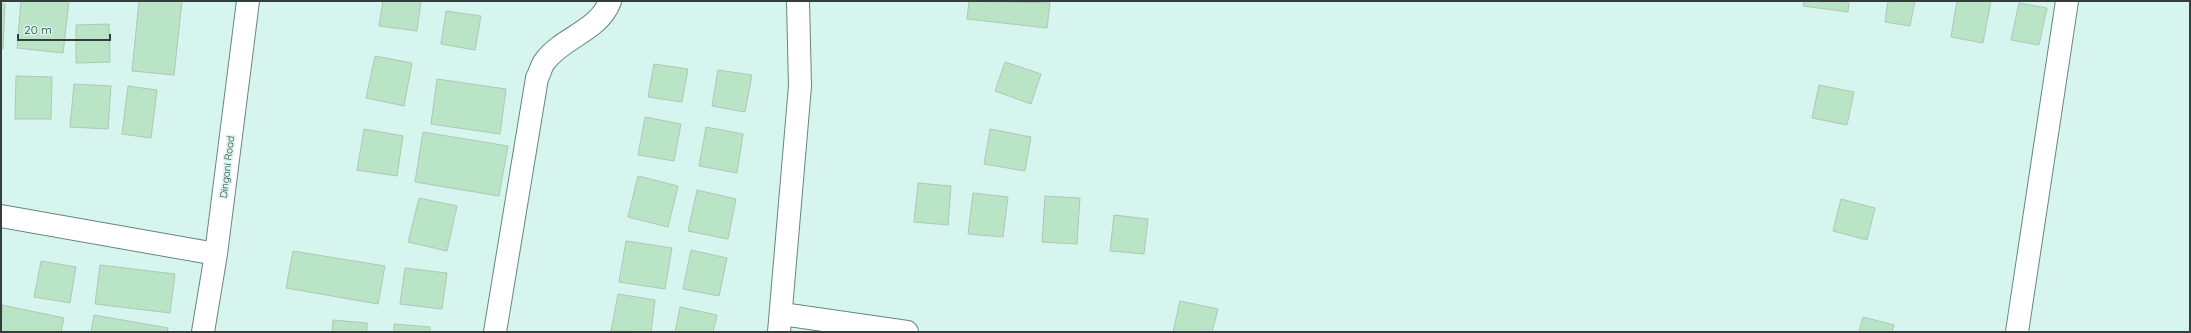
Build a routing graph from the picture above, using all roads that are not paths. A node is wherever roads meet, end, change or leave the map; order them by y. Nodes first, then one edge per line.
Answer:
1 (248, 1) edge
2 (610, 1) edge
3 (798, 1) edge
4 (2067, 1) edge
5 (1, 216) edge
6 (216, 254) junction
7 (780, 323) edge
8 (203, 332) edge
9 (495, 332) edge
10 (907, 332) edge
11 (2017, 332) edge

1 - 6 street, Dingani Road
2 - 9 street
3 - 7 street
4 - 11 street
5 - 6 street
6 - 8 street, Dingani Road
7 - 10 street

